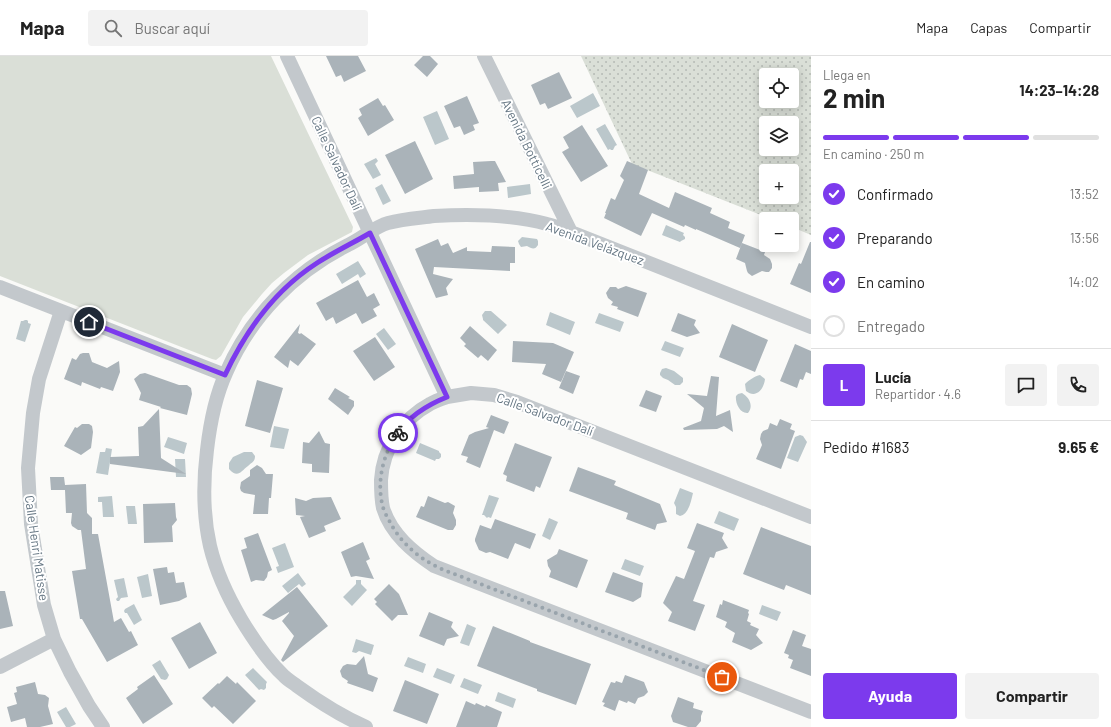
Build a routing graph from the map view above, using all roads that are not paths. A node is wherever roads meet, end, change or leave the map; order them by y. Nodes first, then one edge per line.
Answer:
1 (287, 56) edge
2 (484, 56) edge
3 (571, 232) junction
4 (370, 233) junction
5 (0, 287) edge
6 (61, 311) junction
7 (811, 327) edge
8 (225, 375) junction
9 (447, 397) junction
10 (811, 517) edge
11 (54, 639) junction
12 (0, 667) edge
13 (811, 712) edge
14 (103, 727) edge
15 (366, 727) edge

1 - 4 street, Calle Salvador Dalí
2 - 3 street, Avenida Botticelli
3 - 4 street, Avenida Velázquez
3 - 7 street, Avenida Velázquez
4 - 8 street, Avenida Velázquez
4 - 9 street, Calle Salvador Dalí
5 - 6 street
6 - 8 street
6 - 11 street, Calle Henri Matisse
8 - 15 street, Avenida Velázquez
9 - 10 street, Calle Salvador Dalí
9 - 13 street
11 - 12 street
11 - 14 street, Calle Henri Matisse

